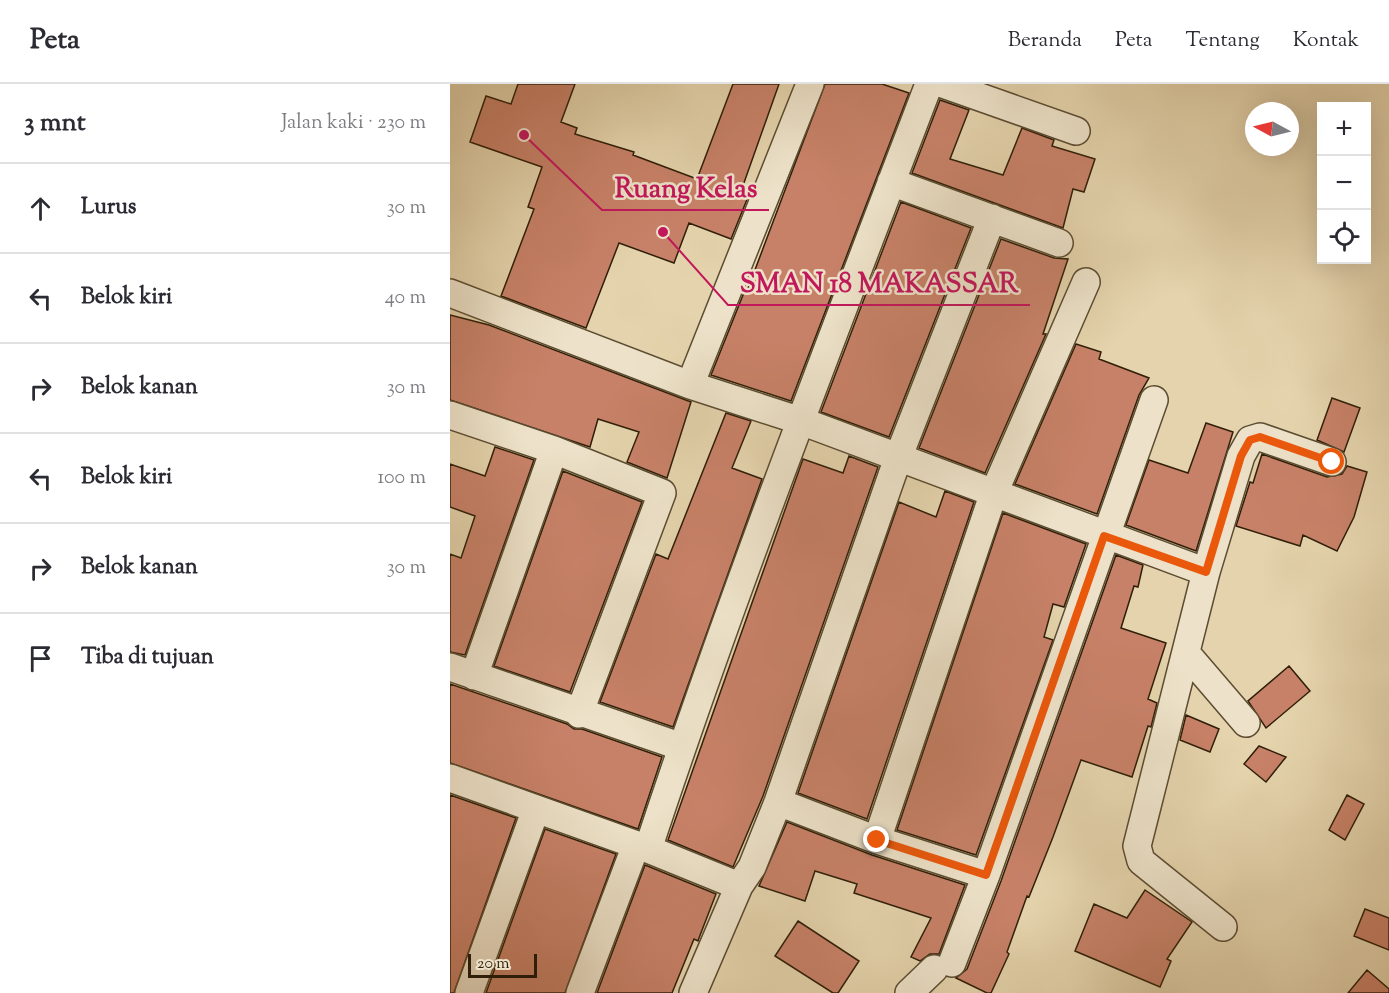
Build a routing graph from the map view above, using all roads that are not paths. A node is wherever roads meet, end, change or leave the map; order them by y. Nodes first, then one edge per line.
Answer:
1 (810, 84) edge
2 (929, 84) edge
3 (943, 84) edge
4 (1076, 131) dead end
5 (891, 182) junction
6 (992, 218) junction
7 (1059, 243) dead end
8 (1086, 282) dead end
9 (450, 293) edge
10 (690, 385) junction
11 (1154, 400) dead end
12 (450, 415) edge
13 (801, 421) junction
14 (554, 450) junction
15 (898, 458) junction
16 (1332, 462) dead end
17 (993, 495) junction
18 (1104, 536) junction
19 (1206, 572) junction
20 (1185, 653) junction
21 (462, 672) edge
22 (579, 714) junction
23 (1246, 723) dead end
24 (682, 747) junction
25 (450, 778) edge
26 (778, 802) junction
27 (536, 809) junction
28 (877, 840) junction
29 (642, 847) junction
30 (986, 875) junction
31 (739, 886) junction
32 (1223, 927) dead end
33 (469, 993) edge
34 (580, 993) edge
35 (693, 993) edge
36 (909, 993) edge

1 - 10 street
2 - 5 street
3 - 4 street
5 - 6 street
5 - 13 street
6 - 7 street
6 - 15 street
8 - 17 street
9 - 10 street
10 - 13 street
11 - 18 street
12 - 14 street
13 - 15 street
13 - 24 street
14 - 21 street
14 - 22 street
15 - 17 street
15 - 26 street
16 - 19 street
17 - 18 street
17 - 28 street
18 - 19 street
18 - 30 street
19 - 20 street
20 - 23 street
20 - 32 street
21 - 22 street
22 - 24 street
24 - 29 street
25 - 27 street
26 - 28 street
26 - 31 street
27 - 29 street
27 - 33 street
28 - 30 street
29 - 31 street
29 - 34 street
30 - 36 street
31 - 35 street

